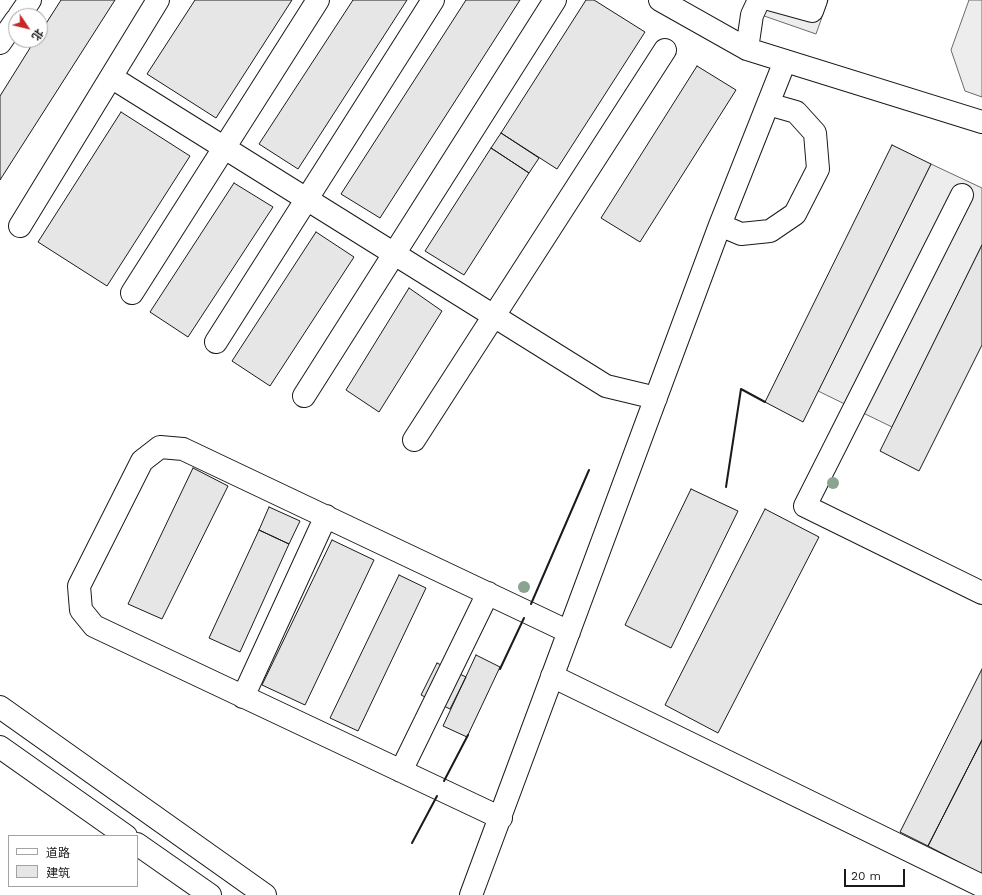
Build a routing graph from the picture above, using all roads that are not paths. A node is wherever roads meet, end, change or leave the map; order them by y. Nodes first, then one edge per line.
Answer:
1 (158, 0) edge
2 (318, 0) edge
3 (433, 0) edge
4 (555, 0) edge
5 (660, 0) edge
6 (759, 0) edge
7 (772, 0) edge
8 (816, 0) edge
9 (8, 32) edge
10 (0, 43) edge
11 (747, 49) junction
12 (665, 50) dead end
13 (785, 61) junction
14 (111, 77) junction
15 (768, 104) junction
16 (982, 122) edge
17 (224, 148) junction
18 (962, 195) dead end
19 (307, 200) junction
20 (720, 225) junction
21 (20, 226) dead end
22 (394, 254) junction
23 (132, 293) dead end
24 (494, 316) junction
25 (216, 342) dead end
26 (304, 396) dead end
27 (656, 398) junction
28 (414, 440) dead end
29 (326, 516) junction
30 (488, 592) junction
31 (982, 593) edge
32 (569, 632) junction
33 (552, 676) junction
34 (243, 697) junction
35 (0, 707) edge
36 (0, 747) edge
37 (401, 771) junction
38 (501, 818) junction
39 (125, 835) edge
40 (138, 845) edge
41 (982, 886) edge
42 (210, 895) edge
43 (265, 895) edge
44 (471, 895) edge

1 - 14 main road
2 - 17 main road
3 - 19 main road
4 - 22 main road
5 - 11 main road
6 - 11 main road
7 - 8 main road
9 - 10 main road
11 - 13 main road
12 - 24 main road
13 - 15 main road
13 - 16 main road
14 - 17 main road
14 - 21 main road
15 - 20 main road
15 - 20 main road
17 - 19 main road
17 - 23 main road
18 - 31 main road
19 - 22 main road
19 - 25 main road
20 - 27 main road
22 - 24 main road
22 - 26 main road
24 - 27 main road
24 - 28 main road
27 - 32 main road
29 - 30 main road
29 - 34 main road
29 - 34 main road
30 - 32 main road
30 - 37 main road
32 - 33 main road
33 - 38 main road
33 - 41 main road
34 - 37 main road
35 - 43 main road
36 - 39 main road
37 - 38 main road
38 - 44 main road
40 - 42 main road

